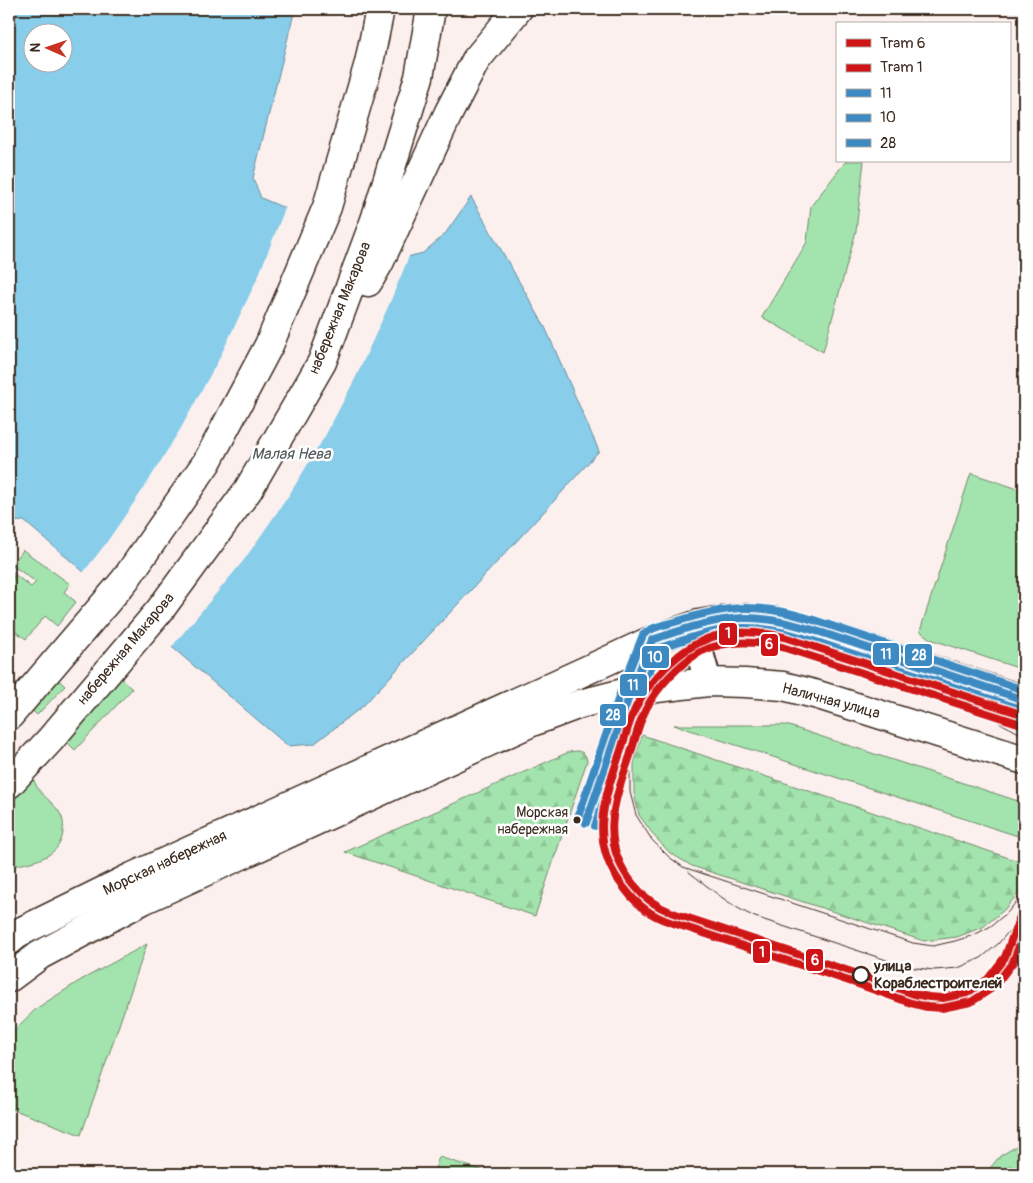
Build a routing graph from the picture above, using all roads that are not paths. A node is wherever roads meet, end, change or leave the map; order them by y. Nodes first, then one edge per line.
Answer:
1 (380, 9) edge
2 (431, 9) edge
3 (518, 9) edge
4 (322, 362) junction
5 (700, 624) junction
6 (708, 682) junction
7 (631, 691) joint
8 (1024, 700) edge
9 (9, 716) edge
10 (1024, 760) edge
11 (9, 784) edge
12 (12, 935) edge
13 (9, 978) edge

1 - 9 main road
2 - 4 main road, набережная Макарова
3 - 4 main road
4 - 11 main road, набережная Макарова
5 - 6 street
5 - 8 main road
5 - 12 main road, Морская набережная
6 - 7 main road, Наличная улица
6 - 10 main road, Наличная улица
7 - 13 main road, Морская набережная

